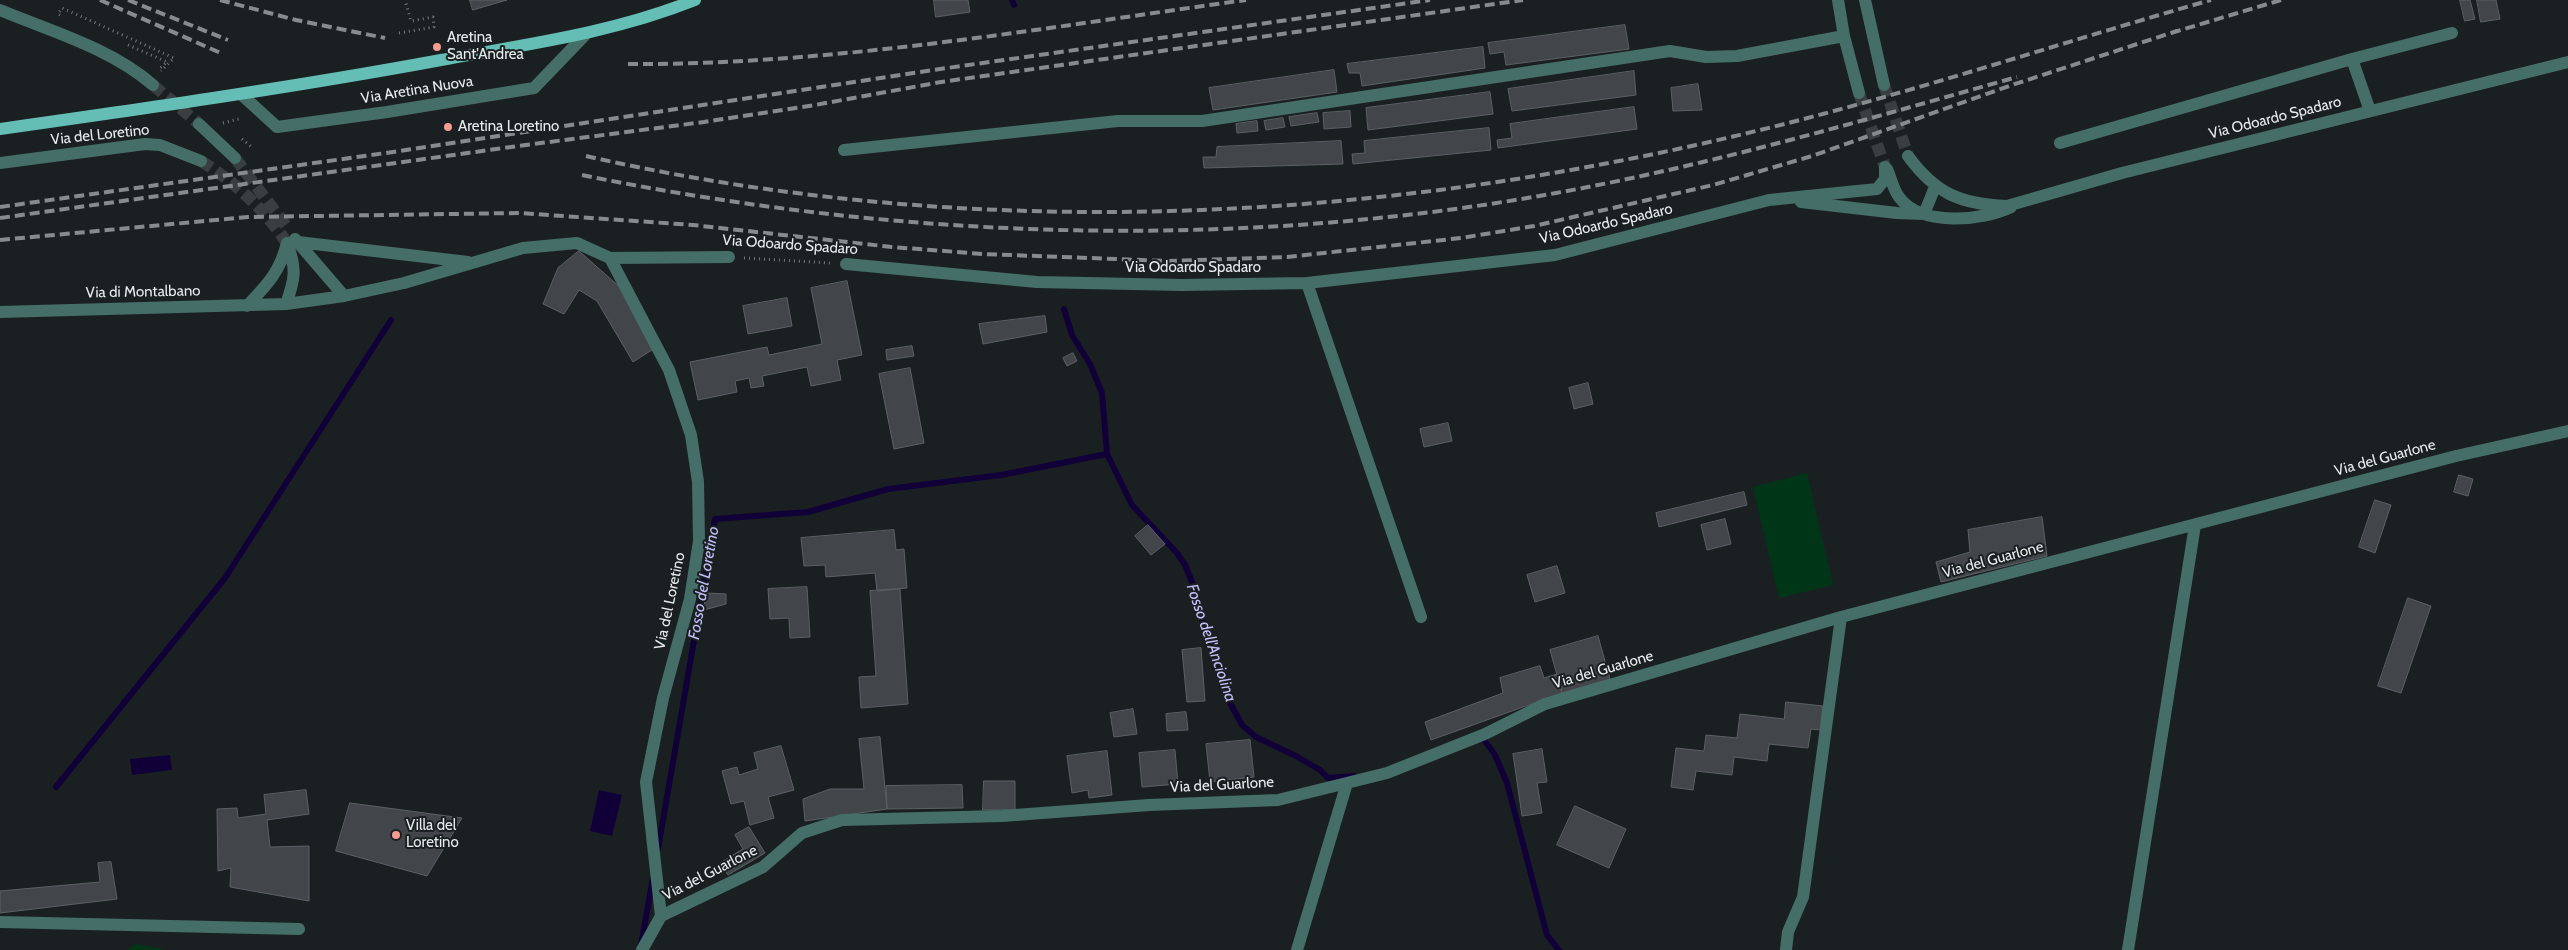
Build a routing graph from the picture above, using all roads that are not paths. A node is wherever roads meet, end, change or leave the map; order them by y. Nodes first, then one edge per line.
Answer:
1 (695, 0) edge
2 (1838, 0) edge
3 (1865, 0) edge
4 (0, 10) edge
5 (2452, 33) dead end
6 (585, 35) junction
7 (1844, 36) junction
8 (2352, 59) junction
9 (2568, 62) edge
10 (153, 85) tunnel mouth
11 (1884, 85) tunnel mouth
12 (1859, 93) tunnel mouth
13 (242, 95) junction
14 (2370, 111) junction
15 (199, 124) tunnel mouth
16 (0, 129) edge
17 (2060, 144) dead end
18 (844, 150) dead end
19 (1908, 156) tunnel mouth
20 (235, 158) tunnel mouth
21 (201, 161) tunnel mouth
22 (0, 163) edge
23 (1935, 186) junction
24 (1768, 200) junction
25 (2024, 200) junction
26 (1924, 214) junction
27 (293, 241) junction
28 (729, 257) road end
29 (610, 258) junction
30 (476, 262) junction
31 (846, 264) road end
32 (1307, 283) junction
33 (344, 296) junction
34 (286, 304) junction
35 (247, 306) junction
36 (0, 312) edge
37 (2568, 431) edge
38 (2195, 524) junction
39 (1422, 617) dead end
40 (1840, 617) junction
41 (1347, 783) junction
42 (661, 916) junction
43 (0, 922) edge
44 (298, 929) dead end
45 (642, 950) edge
46 (1297, 950) edge
47 (1786, 950) edge
48 (2128, 950) edge

1 - 6 main road, Via Aretina Nuova
2 - 7 street
3 - 11 street
4 - 10 street
5 - 8 street
6 - 13 main road, Via Aretina Nuova
6 - 13 street, Via Aretina Nuova
7 - 12 street
7 - 18 street
8 - 14 street
8 - 17 street
9 - 14 street, Via Odoardo Spadaro
13 - 16 main road, Via Aretina Nuova
14 - 25 street, Via Odoardo Spadaro
15 - 20 street
19 - 23 street, Via Odoardo Spadaro
21 - 22 street, Via del Loretino
23 - 25 street, Via Odoardo Spadaro
23 - 26 street
24 - 26 street, Via Odoardo Spadaro
24 - 26 street, Via Odoardo Spadaro
24 - 32 street, Via Odoardo Spadaro
25 - 26 street, Via Odoardo Spadaro
27 - 30 street
27 - 33 street
27 - 34 street
27 - 35 street
28 - 29 street, Via Odoardo Spadaro
29 - 30 street
29 - 42 street, Via del Loretino
30 - 33 street
31 - 32 street, Via Odoardo Spadaro
32 - 39 street
33 - 34 street
34 - 35 street, Via di Montalbano
35 - 36 street, Via di Montalbano
37 - 38 street, Via del Guarlone
38 - 40 street, Via del Guarlone
38 - 48 street
40 - 41 street, Via del Guarlone
40 - 47 street
41 - 42 street, Via del Guarlone
41 - 46 street
42 - 45 street
43 - 44 street

